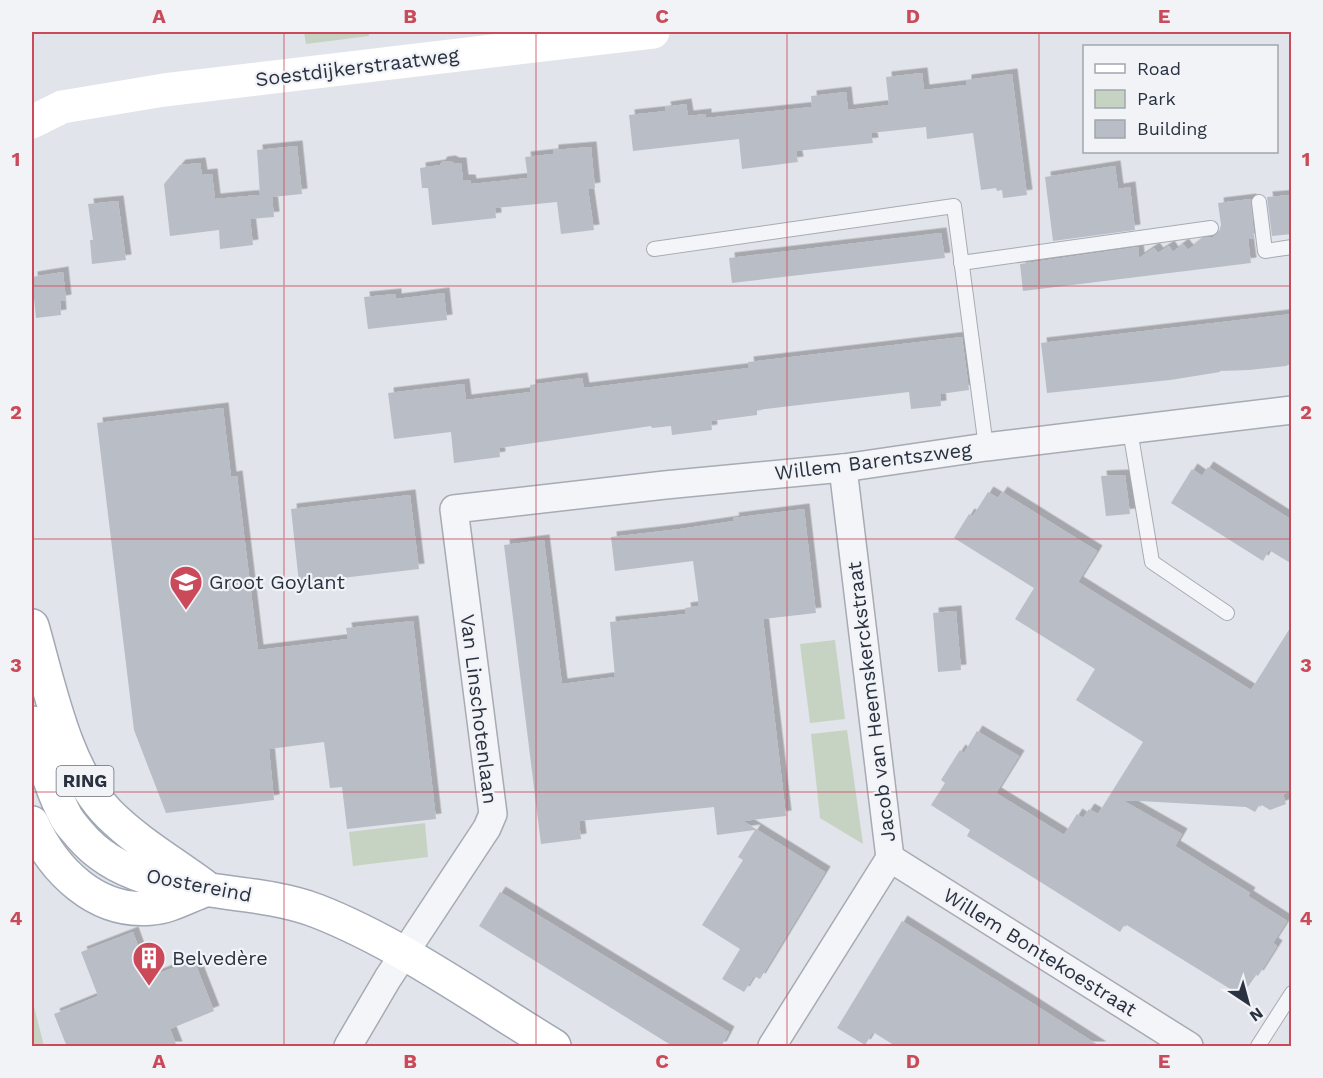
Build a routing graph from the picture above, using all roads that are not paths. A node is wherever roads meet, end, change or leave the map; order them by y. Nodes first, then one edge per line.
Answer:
1 (653, 32) edge
2 (589, 35) edge
3 (47, 105) edge
4 (32, 122) edge
5 (1259, 202) dead end
6 (1211, 228) dead end
7 (1292, 248) edge
8 (654, 249) dead end
9 (961, 263) junction
10 (1292, 410) edge
11 (1130, 430) junction
12 (986, 447) junction
13 (843, 468) junction
14 (454, 509) joint
15 (1227, 613) dead end
16 (32, 626) edge
17 (32, 723) edge
18 (32, 823) edge
19 (890, 858) junction
20 (208, 888) junction
21 (405, 955) junction
22 (1292, 993) edge
23 (348, 1047) edge
24 (554, 1047) edge
25 (772, 1047) edge
26 (1189, 1047) edge
27 (1258, 1047) edge

1 - 2 main road, Soestdijkerstraatweg
2 - 3 main road, Soestdijkerstraatweg
3 - 4 main road, Soestdijkerstraatweg
5 - 7 lane
6 - 9 lane
8 - 9 lane
9 - 12 lane
10 - 11 street, Willem Barentszweg
11 - 12 street, Willem Barentszweg
11 - 15 lane
12 - 13 street, Willem Barentszweg
13 - 14 street, Willem Barentszweg
13 - 19 street, Jacob van Heemskerckstraat
14 - 21 street, Van Linschotenlaan
16 - 20 main road, RING
17 - 20 main road, Oostereind / RING
18 - 20 main road
19 - 25 street, Jacob van Heemskerckstraat
19 - 26 street, Willem Bontekoestraat
20 - 21 main road, Oostereind / RING
21 - 23 street, Van Linschotenlaan
21 - 24 main road, RING
22 - 27 lane

